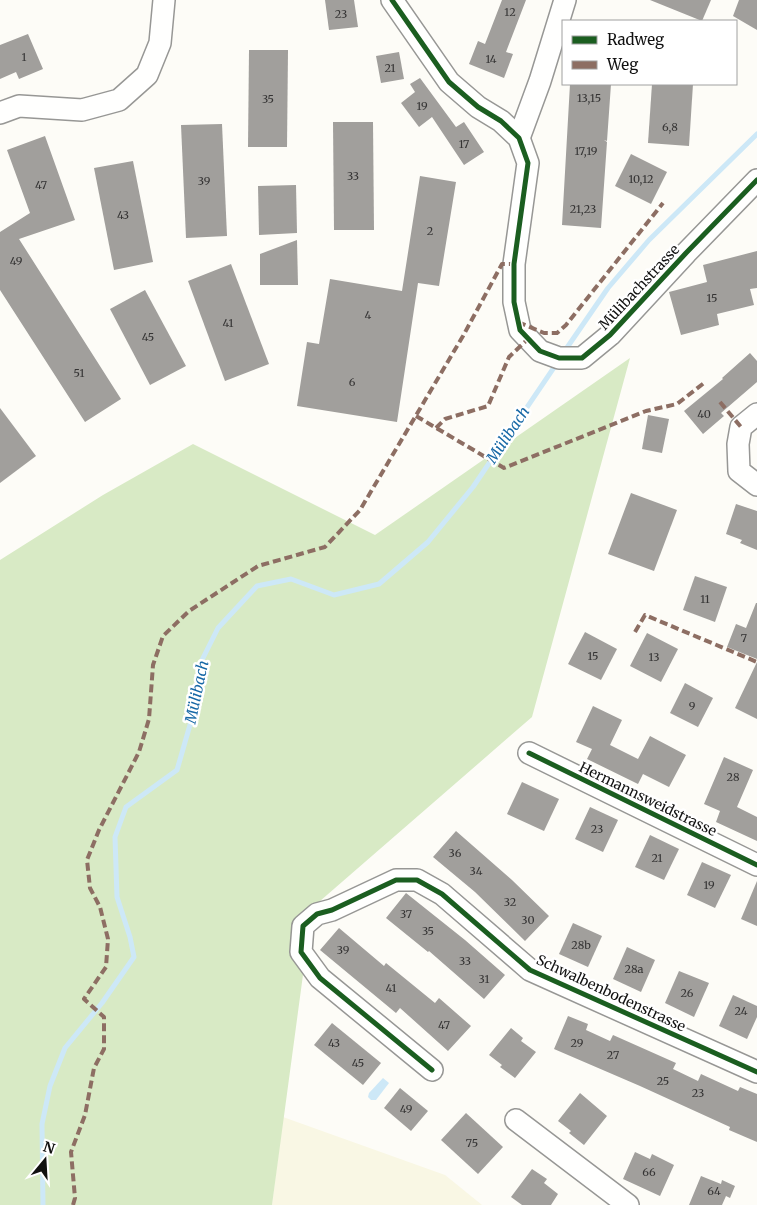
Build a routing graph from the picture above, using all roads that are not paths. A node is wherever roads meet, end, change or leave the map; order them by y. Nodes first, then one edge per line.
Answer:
1 (164, 0) edge
2 (392, 0) edge
3 (565, 0) edge
4 (0, 113) edge
5 (519, 138) junction
6 (757, 180) edge
7 (757, 414) edge
8 (757, 485) edge
9 (529, 752) dead end
10 (757, 865) edge
11 (432, 1070) dead end
12 (757, 1072) edge
13 (516, 1120) dead end
14 (628, 1205) edge

1 - 4 street
2 - 5 street, Mülibachstrasse
3 - 5 street
5 - 6 street, Mülibachstrasse
7 - 8 street
9 - 10 street, Hermannsweidstrasse
11 - 12 street, Schwalbenbodenstrasse
13 - 14 street

